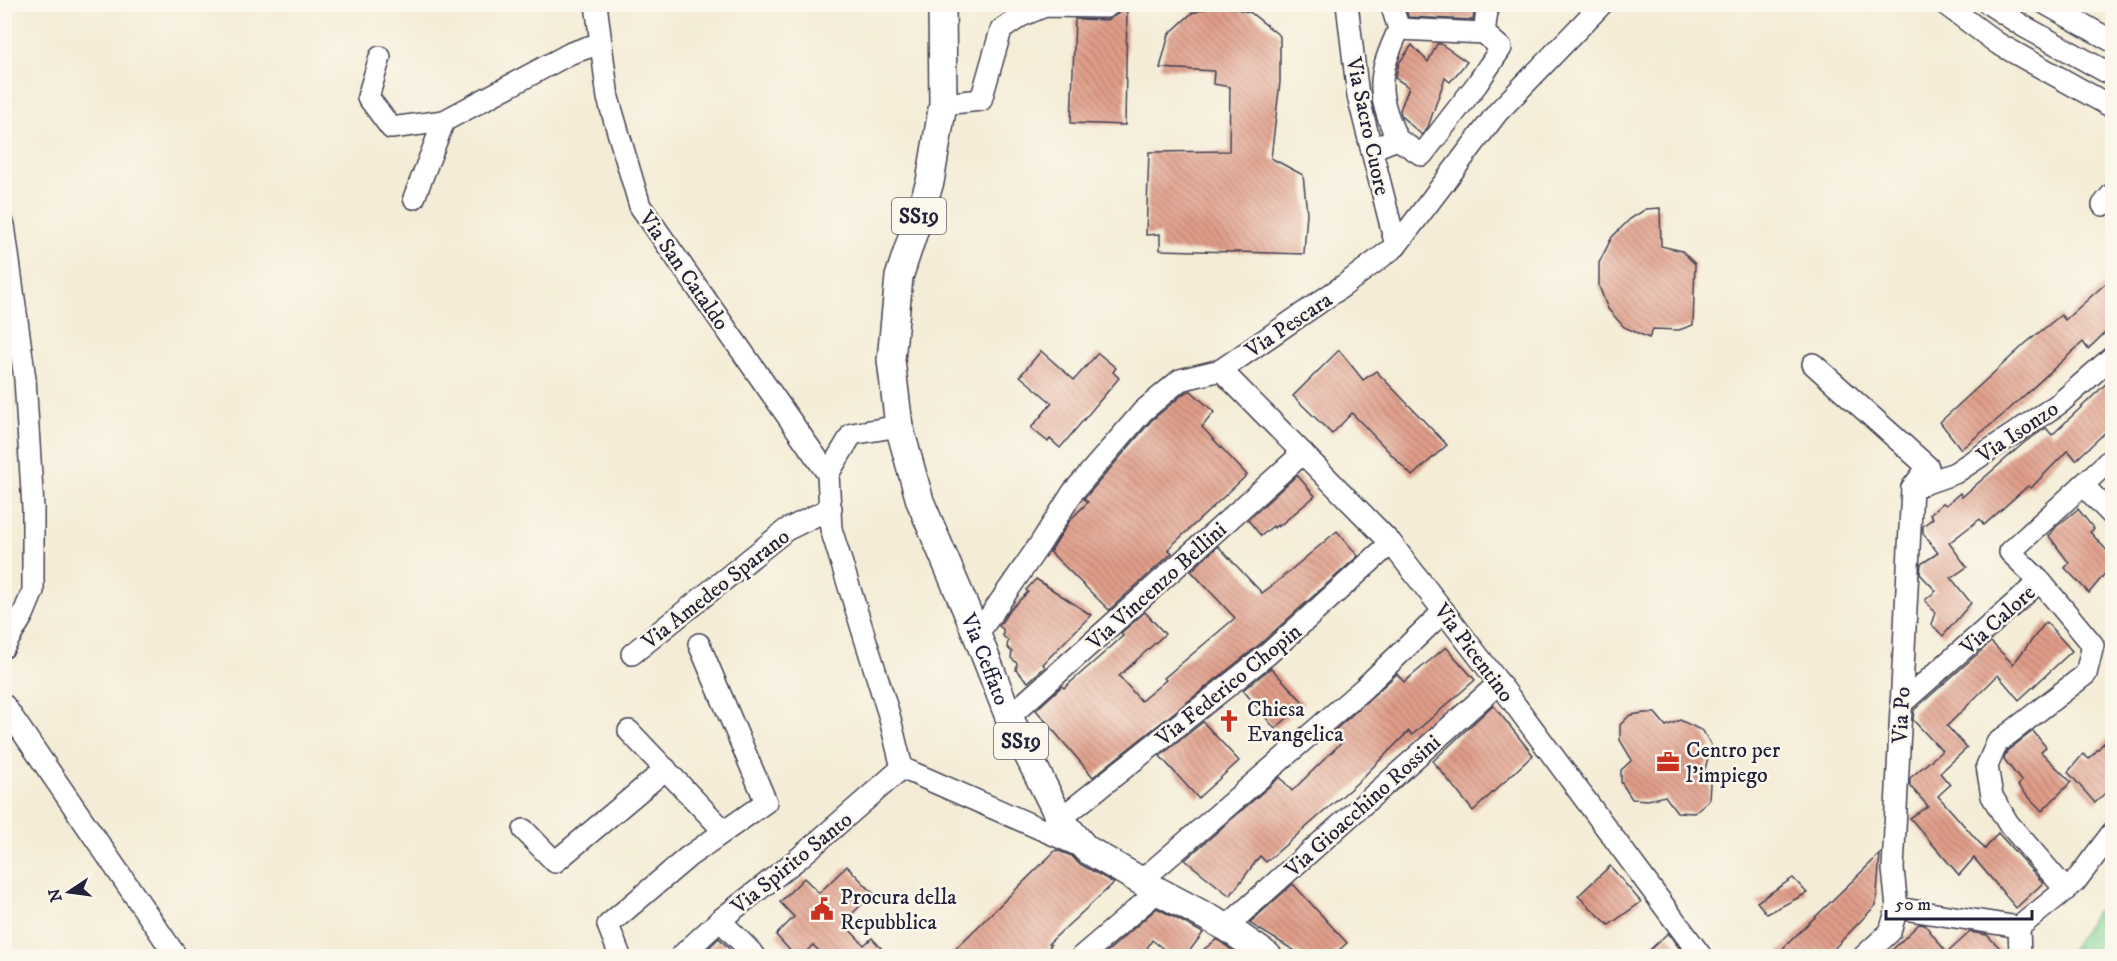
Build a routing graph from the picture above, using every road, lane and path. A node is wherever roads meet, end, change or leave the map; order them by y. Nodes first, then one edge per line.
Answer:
1 (597, 4) edge
2 (942, 4) edge
3 (1110, 4) edge
4 (1347, 4) edge
5 (1391, 4) edge
6 (1488, 4) edge
7 (1602, 4) edge
8 (1945, 4) edge
9 (1989, 4) edge
10 (2046, 4) edge
11 (1399, 29) junction
12 (1484, 33) junction
13 (2112, 41) edge
14 (601, 43) junction
15 (380, 57) dead end
16 (2112, 75) edge
17 (943, 104) junction
18 (2112, 107) edge
19 (444, 121) junction
20 (1397, 139) junction
21 (1371, 149) junction
22 (414, 198) dead end
23 (4, 225) edge
24 (1396, 246) junction
25 (2112, 357) edge
26 (1813, 364) dead end
27 (1221, 370) junction
28 (899, 426) junction
29 (1303, 453) junction
30 (2112, 458) edge
31 (828, 474) junction
32 (2083, 485) junction
33 (1912, 488) junction
34 (831, 508) junction
35 (2112, 515) edge
36 (1391, 543) junction
37 (2040, 581) junction
38 (1444, 611) junction
39 (977, 635) junction
40 (699, 644) dead end
41 (4, 648) edge
42 (632, 654) dead end
43 (1499, 683) junction
44 (1901, 704) junction
45 (4, 705) edge
46 (1009, 717) junction
47 (629, 731) dead end
48 (902, 768) junction
49 (666, 769) junction
50 (1060, 819) junction
51 (524, 830) dead end
52 (723, 831) junction
53 (2112, 833) edge
54 (1086, 849) junction
55 (1150, 886) junction
56 (2066, 890) junction
57 (1897, 908) junction
58 (720, 920) junction
59 (1226, 927) junction
60 (2019, 927) junction
61 (177, 957) edge
62 (620, 957) edge
63 (681, 957) edge
64 (755, 957) edge
65 (1082, 957) edge
66 (1268, 957) edge
67 (1701, 957) edge
68 (1864, 957) edge
69 (2018, 957) edge

1 - 14 street, Via San Cataldo
2 - 17 main road, SS19
3 - 17 street
4 - 21 street, Via Sacro Cuore
5 - 11 street
6 - 12 street
7 - 24 street, Via Pescara
8 - 18 street
9 - 16 street
10 - 13 street
11 - 12 street
11 - 20 street
12 - 20 street
14 - 19 street
14 - 31 street, Via San Cataldo
15 - 19 street
17 - 28 main road, SS19
19 - 22 street
20 - 21 street
21 - 24 street, Via Sacro Cuore
23 - 41 street
24 - 27 street, Via Pescara
25 - 33 street, Via Isonzo
26 - 33 street
27 - 29 street, Via Picentino
27 - 39 street, Via Pescara
28 - 31 street
28 - 39 main road, Via Ceffato / SS19
29 - 36 street, Via Picentino
29 - 46 street, Via Vincenzo Bellini
30 - 32 street, Via Calore
31 - 34 street
32 - 35 street
32 - 37 street, Via Calore
33 - 44 street, Via Po
34 - 42 street, Via Amedeo Sparano
34 - 48 street
36 - 38 street, Via Picentino
36 - 50 street, Via Federico Chopin
37 - 44 street, Via Calore
37 - 56 street
38 - 43 street, Via Picentino
38 - 55 street
39 - 46 main road, Via Ceffato / SS19
40 - 52 street
43 - 59 street, Via Gioacchino Rossini
43 - 67 street, Via Picentino
44 - 57 street, Via Po
45 - 61 street
46 - 50 main road, Via Ceffato / SS19
47 - 49 street
48 - 54 street
48 - 58 street, Via Spirito Santo
49 - 51 street
49 - 52 street
50 - 54 main road, Via Ceffato / SS19
52 - 62 street
53 - 56 street
54 - 55 main road, Via Ceffato / SS19
55 - 59 main road, Via Ceffato / SS19
55 - 65 street
56 - 60 street
57 - 60 street
57 - 68 street, Via Po
58 - 63 street, Via Spirito Santo
58 - 64 street
59 - 66 main road, Via Ceffato / SS19
60 - 69 street

